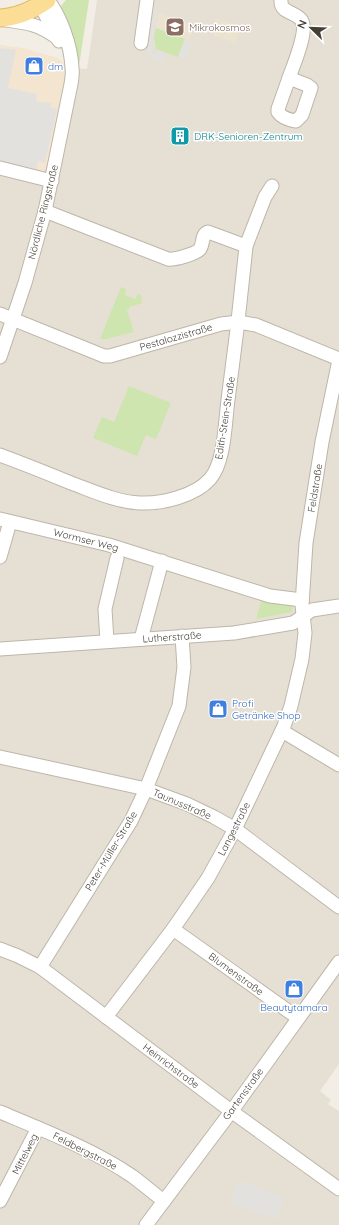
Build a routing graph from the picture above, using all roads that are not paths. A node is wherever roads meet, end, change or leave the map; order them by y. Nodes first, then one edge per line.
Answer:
1 (48, 0) edge
2 (146, 0) edge
3 (281, 0) edge
4 (0, 18) edge
5 (57, 37) junction
6 (141, 43) dead end
7 (72, 63) junction
8 (289, 78) dead end
9 (0, 168) edge
10 (52, 181) junction
11 (272, 186) dead end
12 (45, 211) junction
13 (246, 246) junction
14 (0, 314) edge
15 (13, 320) junction
16 (239, 322) junction
17 (0, 358) edge
18 (339, 360) edge
19 (0, 455) edge
20 (5, 521) edge
21 (0, 557) edge
22 (117, 558) dead end
23 (162, 561) junction
24 (302, 600) junction
25 (339, 606) edge
26 (304, 617) junction
27 (182, 636) junction
28 (141, 638) junction
29 (107, 641) junction
30 (0, 649) edge
31 (282, 731) junction
32 (0, 757) edge
33 (339, 765) edge
34 (146, 789) junction
35 (235, 829) junction
36 (339, 907) edge
37 (174, 929) junction
38 (0, 950) edge
39 (339, 962) edge
40 (40, 967) junction
41 (106, 1017) junction
42 (298, 1018) junction
43 (231, 1111) junction
44 (0, 1112) edge
45 (38, 1128) junction
46 (339, 1189) edge
47 (0, 1201) edge
48 (164, 1201) junction
49 (146, 1225) edge

1 - 4 main road
1 - 5 street
1 - 7 street, Nördliche Ringstraße
2 - 6 street
3 - 8 street
4 - 5 street
5 - 7 street
7 - 10 street, Nördliche Ringstraße
9 - 10 street
10 - 12 street, Nördliche Ringstraße
11 - 13 street, Edith-Stein-Straße
12 - 13 street
12 - 15 street, Nördliche Ringstraße
13 - 16 street, Edith-Stein-Straße
14 - 15 street, Pestalozzistraße
15 - 16 street, Pestalozzistraße
15 - 17 street, Nördliche Ringstraße
16 - 18 street, Pestalozzistraße
16 - 19 street, Edith-Stein-Straße
18 - 24 street, Feldstraße
20 - 21 street, Wormser Weg
20 - 23 street, Wormser Weg
22 - 29 street
23 - 24 street, Wormser Weg
23 - 28 street
24 - 26 street, Feldstraße
25 - 26 street, Lutherstraße
26 - 27 street, Lutherstraße
26 - 31 street, Langestraße
27 - 28 street, Lutherstraße
27 - 34 street, Peter-Müller-Straße
28 - 29 street, Lutherstraße
29 - 30 street, Lutherstraße
31 - 33 street
31 - 35 street, Langestraße
32 - 34 street, Taunusstraße
34 - 35 street, Taunusstraße
34 - 40 street, Peter-Müller-Straße
35 - 36 street, Taunusstraße
35 - 37 street, Langestraße
37 - 41 street, Langestraße
37 - 42 street, Blumenstraße
38 - 40 street, Heinrichstraße
39 - 42 street, Gartenstraße
40 - 41 street, Heinrichstraße
41 - 43 street, Heinrichstraße
42 - 43 street, Gartenstraße
43 - 46 street, Heinrichstraße
43 - 48 street, Gartenstraße
44 - 45 street, Feldbergstraße
45 - 47 street, Mittelweg
45 - 48 street, Feldbergstraße
48 - 49 street, Gartenstraße

